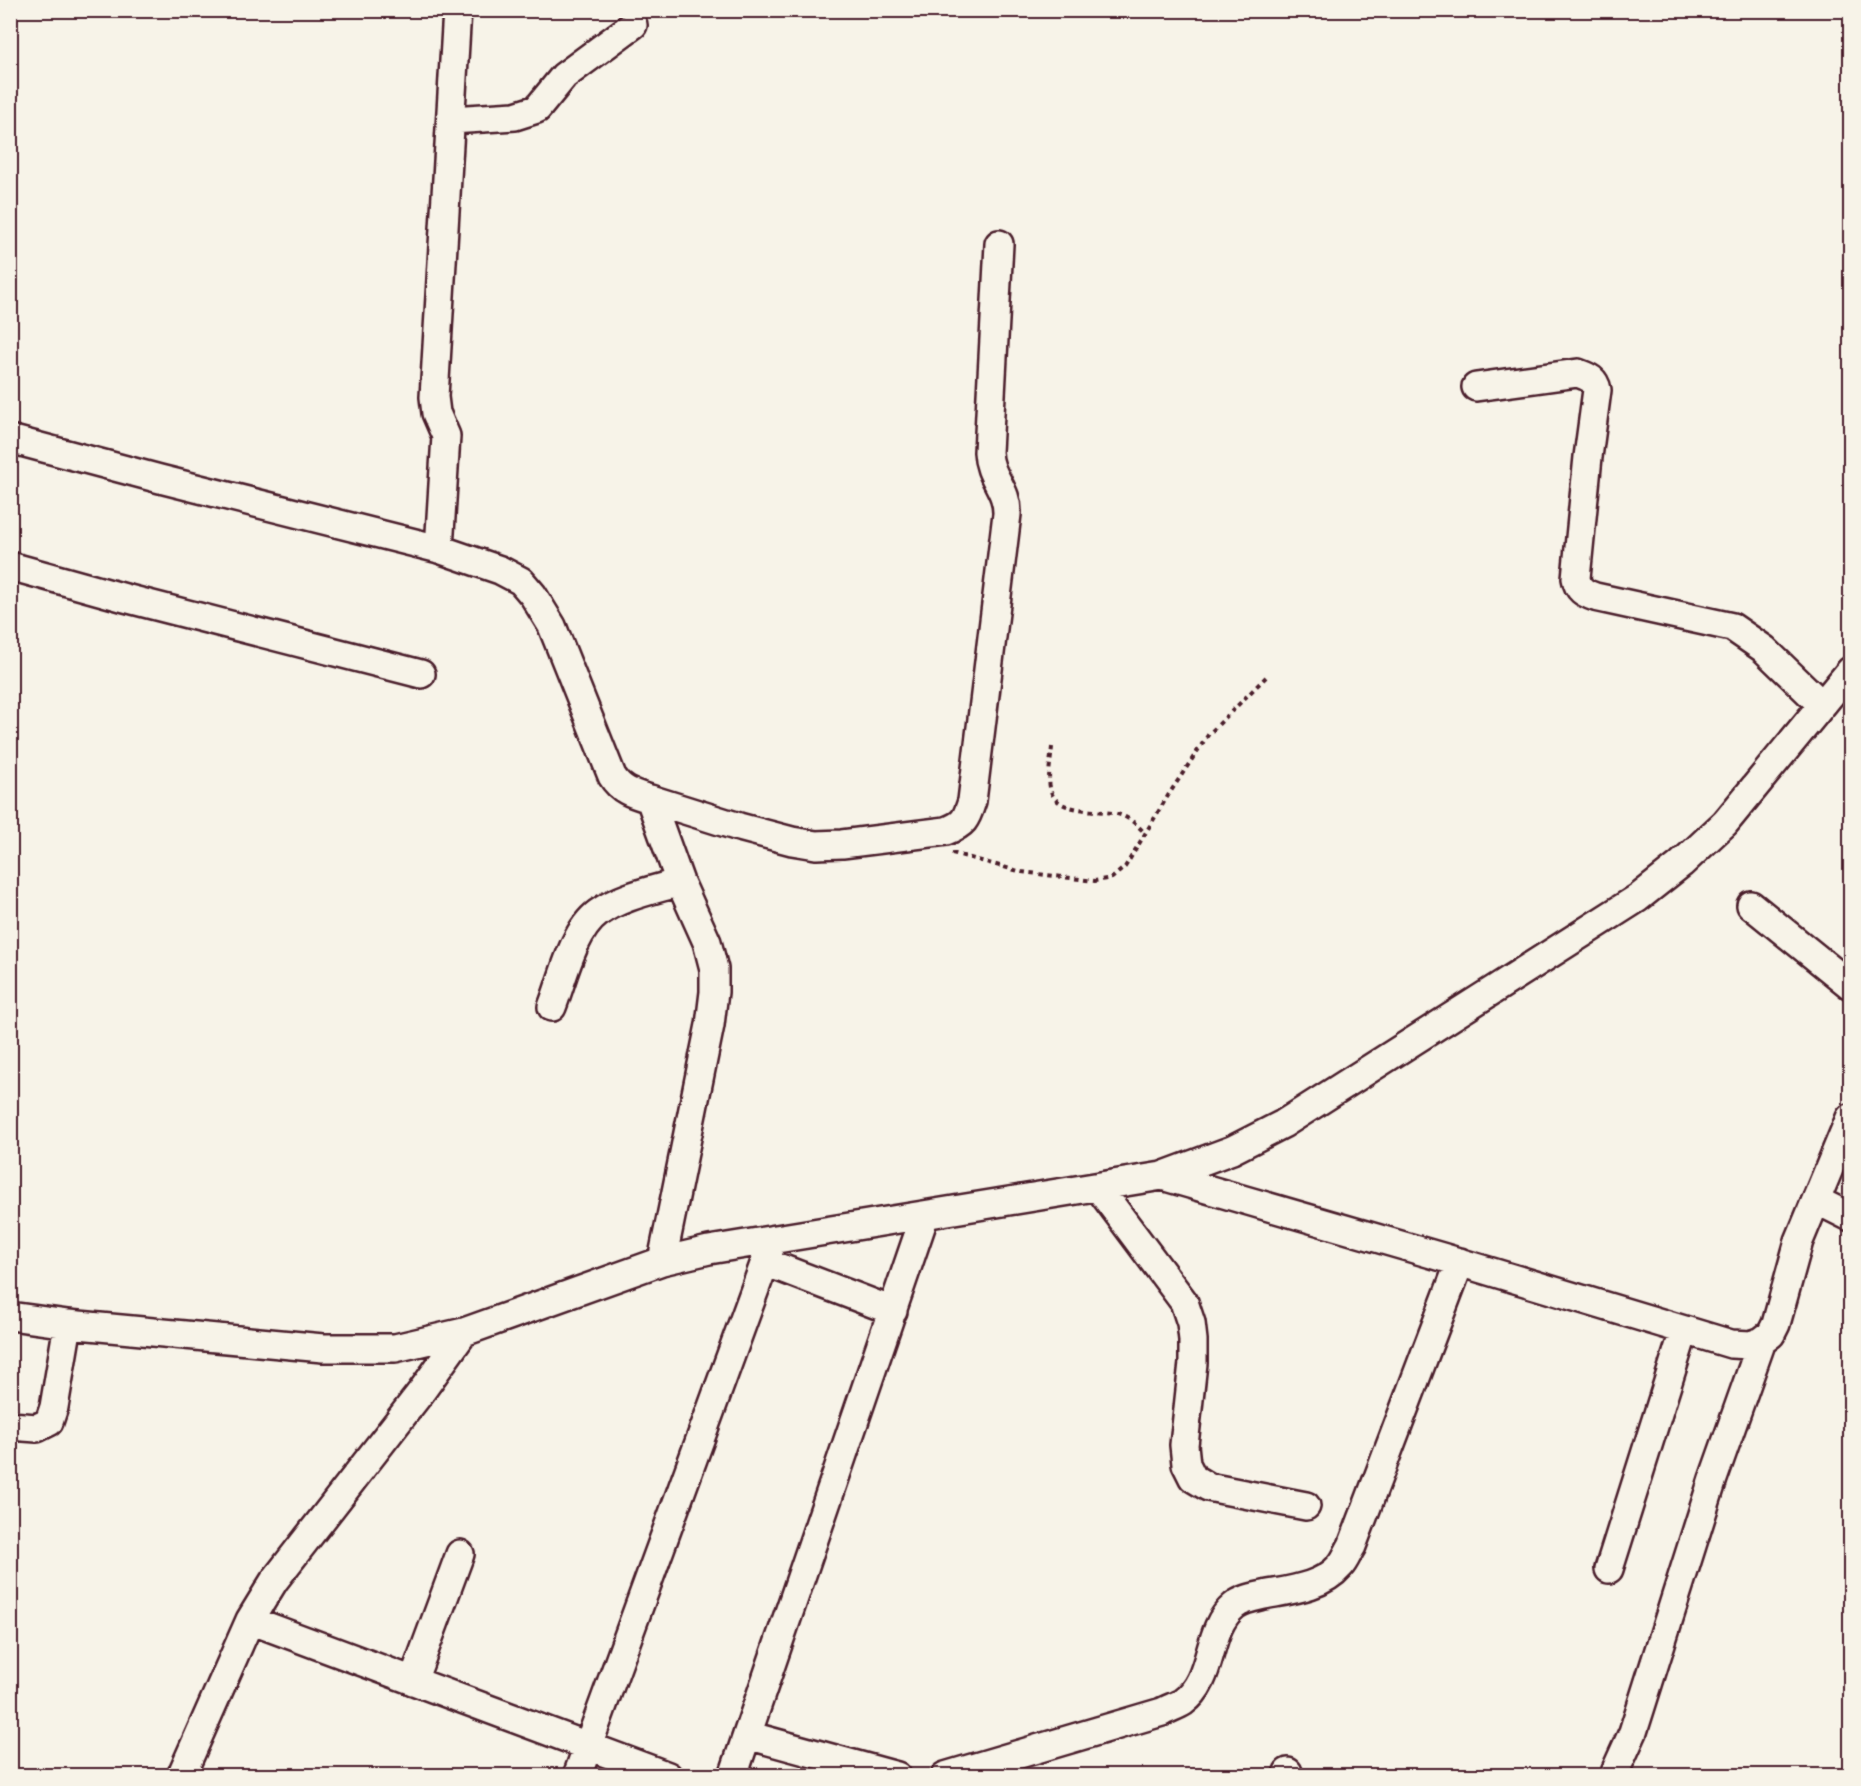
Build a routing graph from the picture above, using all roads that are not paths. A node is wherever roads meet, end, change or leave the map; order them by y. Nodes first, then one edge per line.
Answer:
1 (457, 10) edge
2 (633, 25) dead end
3 (451, 120) junction
4 (999, 244) dead end
5 (1476, 387) dead end
6 (10, 439) edge
7 (439, 549) junction
8 (10, 566) edge
9 (1851, 671) edge
10 (421, 674) dead end
11 (1822, 705) junction
12 (650, 799) junction
13 (680, 882) junction
14 (1751, 905) dead end
15 (1851, 985) edge
16 (552, 1007) dead end
17 (1851, 1118) edge
18 (1162, 1176) junction
19 (1098, 1187) junction
20 (1816, 1200) junction
21 (925, 1215) junction
22 (1851, 1217) edge
23 (769, 1251) junction
24 (662, 1261) junction
25 (1460, 1263) junction
26 (893, 1311) junction
27 (10, 1316) edge
28 (68, 1324) junction
29 (1684, 1331) junction
30 (464, 1332) junction
31 (1762, 1341) junction
32 (10, 1426) edge
33 (1306, 1506) dead end
34 (460, 1554) dead end
35 (1609, 1569) dead end
36 (250, 1620) junction
37 (413, 1681) junction
38 (747, 1736) junction
39 (587, 1746) junction
40 (181, 1776) edge
41 (577, 1776) edge
42 (668, 1776) edge
43 (733, 1776) edge
44 (897, 1776) edge
45 (945, 1776) edge
46 (1613, 1776) edge

1 - 3 street
2 - 3 street
3 - 7 street
4 - 12 street
5 - 11 street
6 - 7 street
7 - 12 street
8 - 10 street
9 - 11 street
11 - 18 street
12 - 13 street
13 - 16 street
13 - 24 street
14 - 15 street
17 - 20 street
18 - 19 street
18 - 25 street
19 - 21 street
19 - 33 street
20 - 22 street
20 - 31 street
21 - 23 street
21 - 26 street
23 - 24 street
23 - 26 street
23 - 39 street
24 - 30 street
25 - 29 street
25 - 45 street
26 - 38 street
27 - 28 street
28 - 30 street
28 - 32 street
29 - 31 street
29 - 35 street
30 - 36 street
31 - 46 street
34 - 37 street
36 - 37 street
36 - 40 street
37 - 39 street
38 - 43 street
38 - 44 street
39 - 41 street
39 - 42 street

